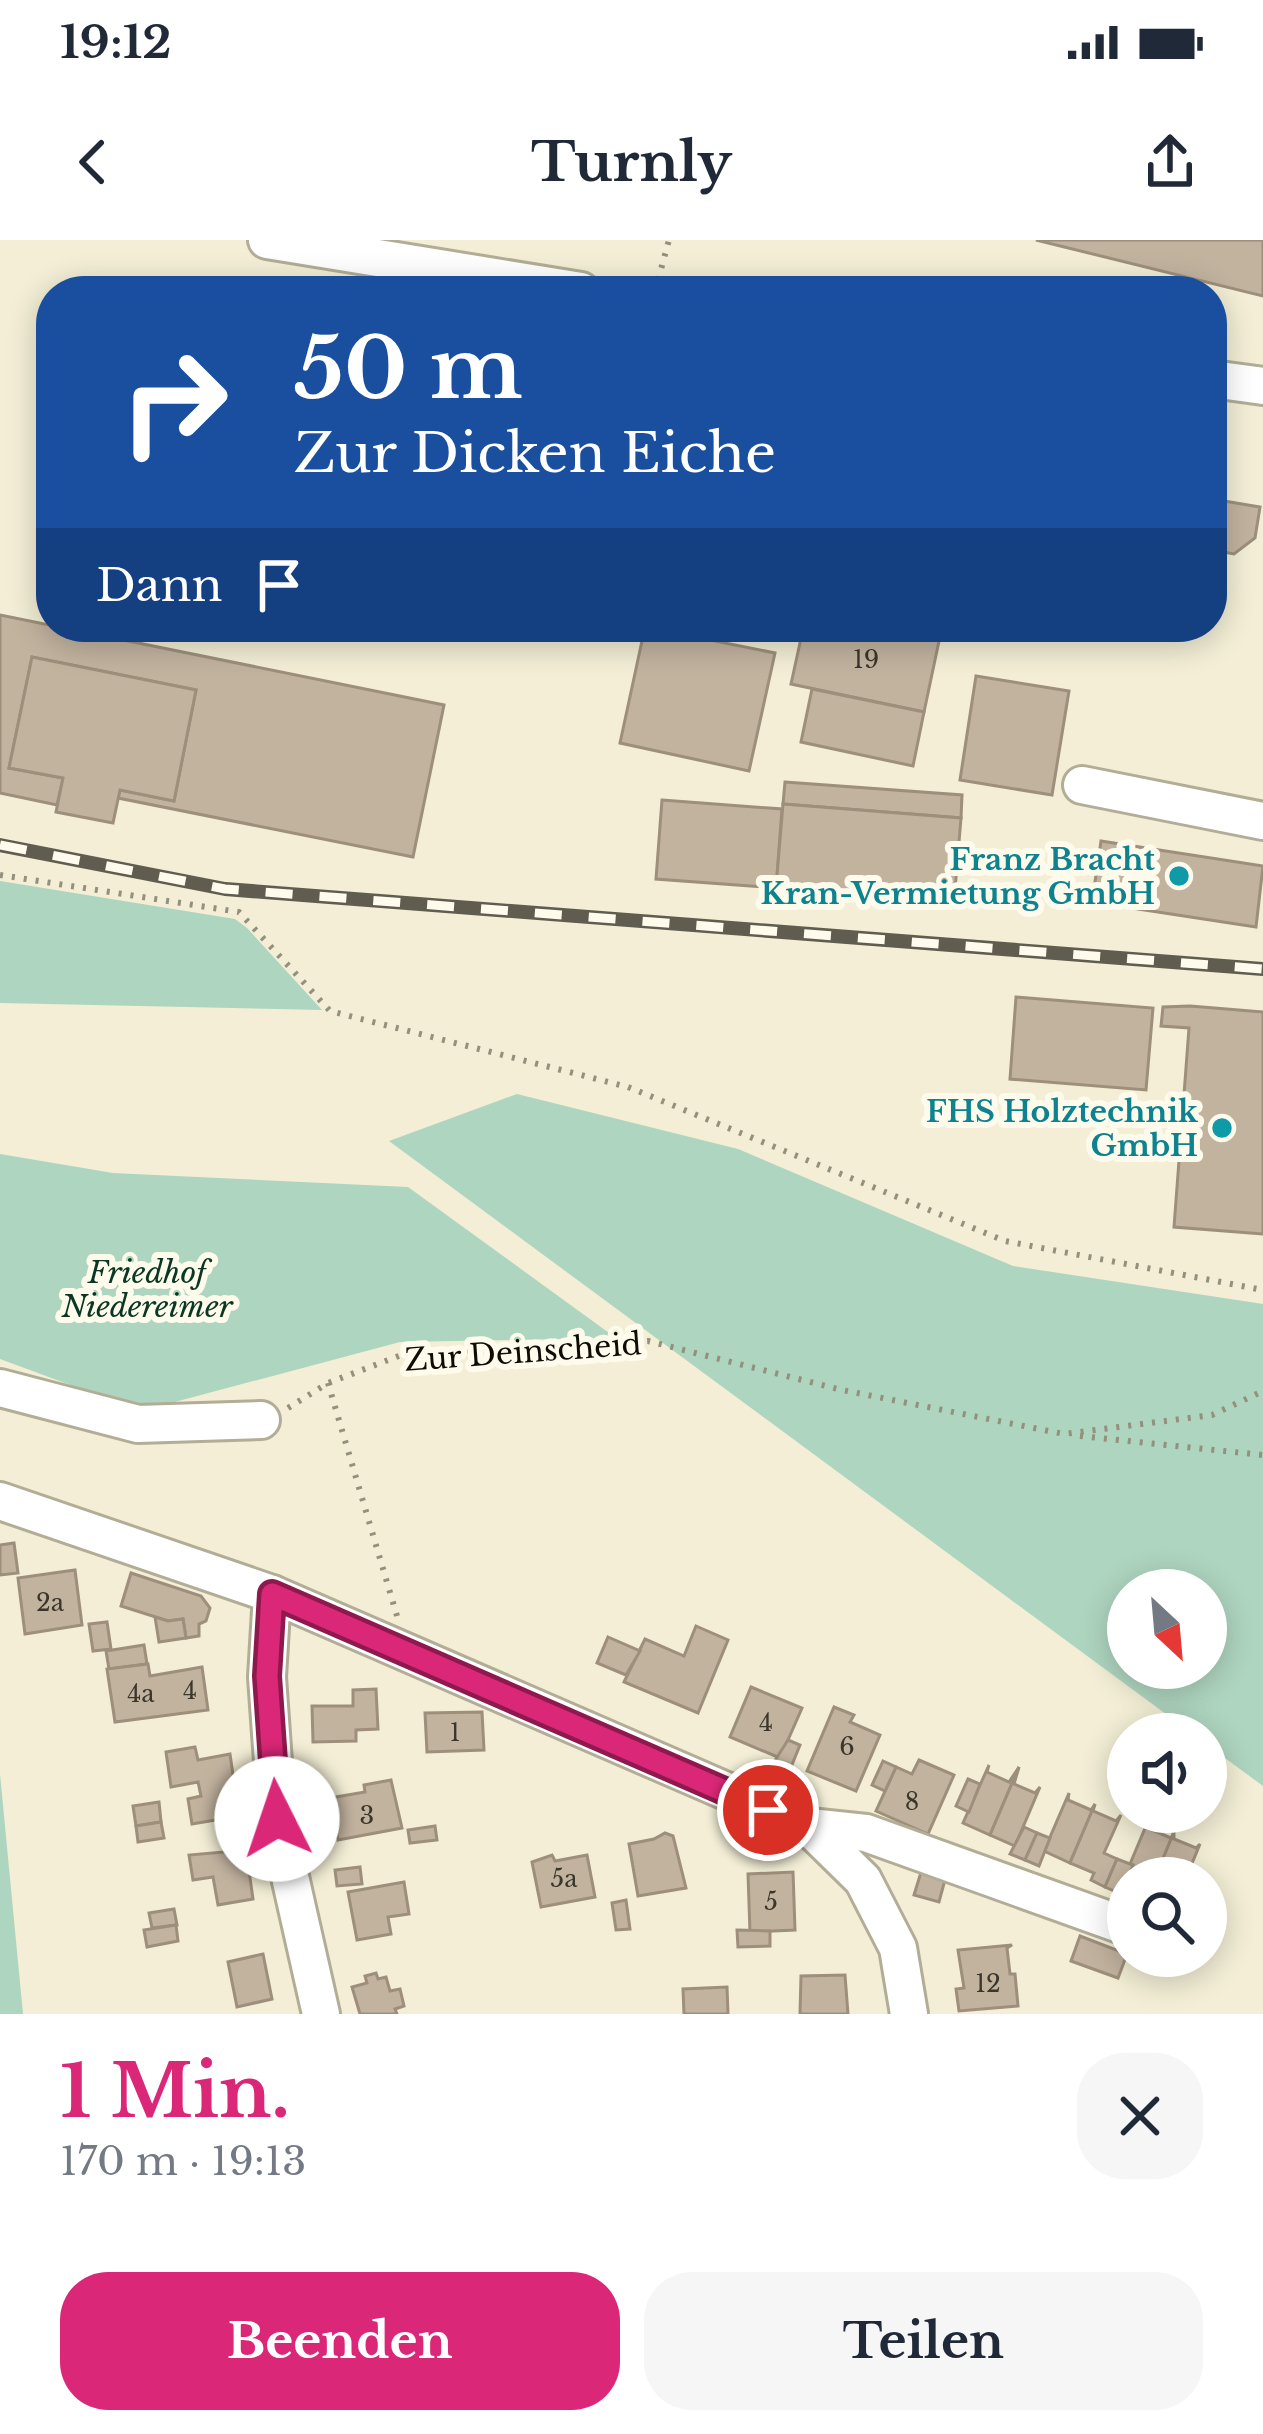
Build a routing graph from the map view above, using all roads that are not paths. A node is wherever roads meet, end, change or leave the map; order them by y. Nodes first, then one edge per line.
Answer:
1 (267, 240) edge
2 (384, 275) edge
3 (1227, 381) edge
4 (1263, 386) edge
5 (1082, 785) dead end
6 (1263, 820) edge
7 (0, 1388) edge
8 (260, 1420) road end
9 (0, 1502) edge
10 (272, 1594) junction
11 (808, 1828) junction
12 (1107, 1919) edge
13 (321, 2014) edge
14 (909, 2014) edge

1 - 2 street
3 - 4 street
5 - 6 street
7 - 8 street
9 - 10 street
10 - 11 street
10 - 13 street
11 - 12 street
11 - 14 street

